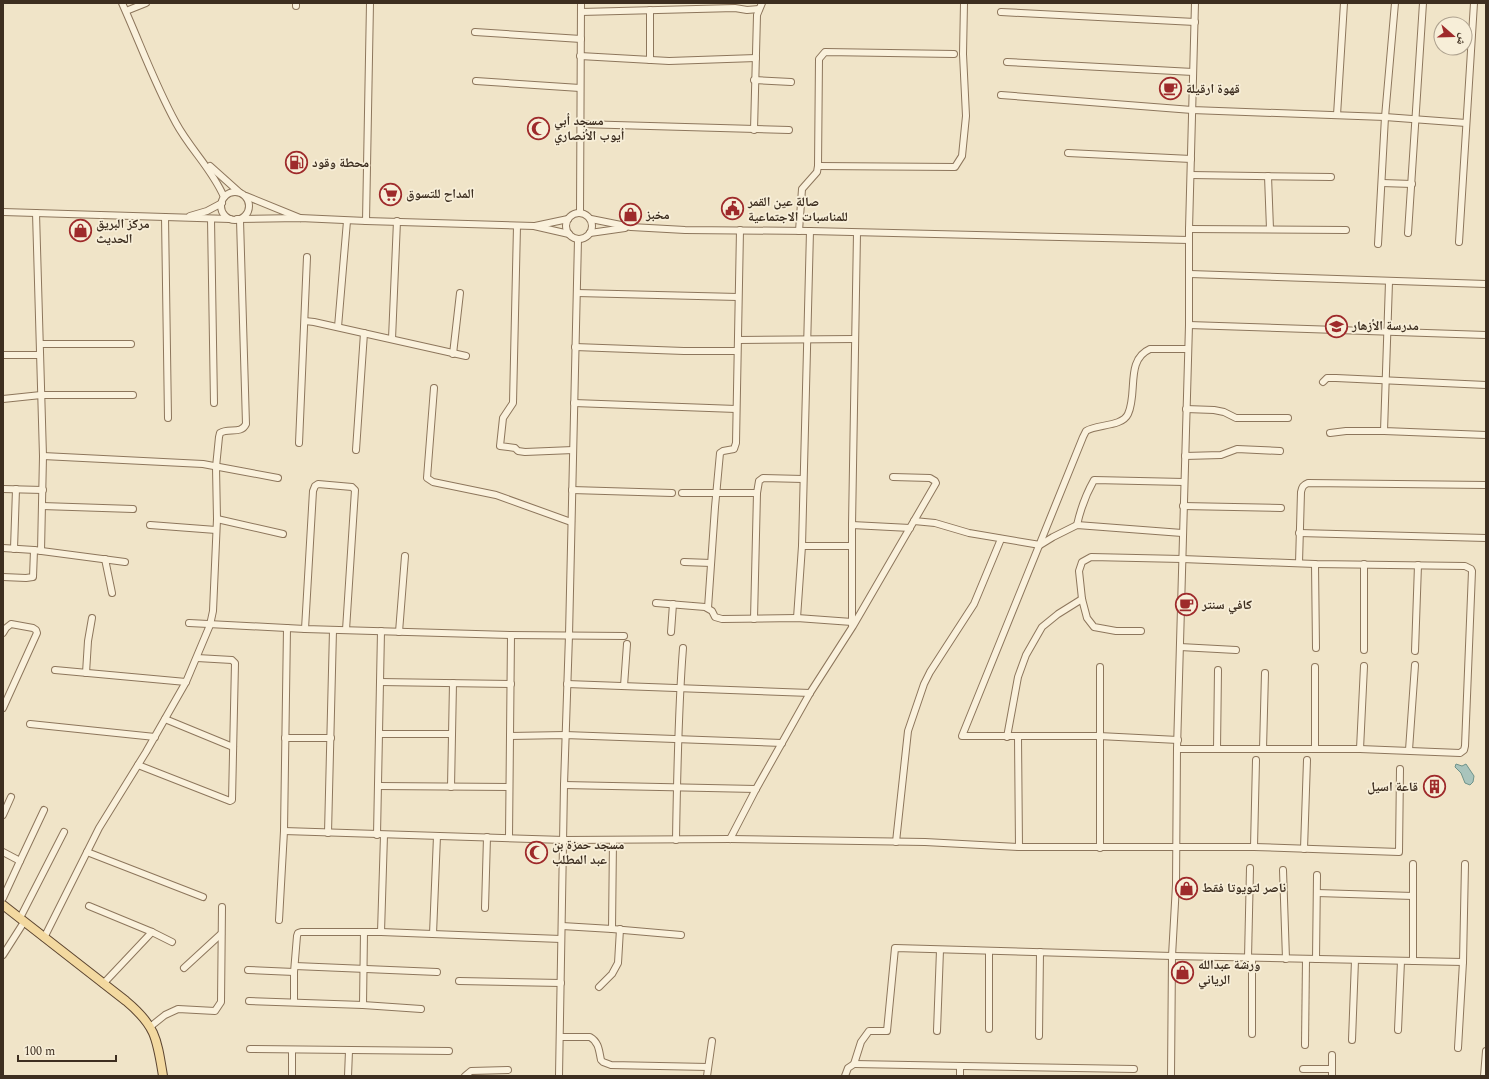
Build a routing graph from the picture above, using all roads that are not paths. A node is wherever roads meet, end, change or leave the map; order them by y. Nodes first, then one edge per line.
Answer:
1 (122, 3) edge
2 (146, 3) edge
3 (370, 3) edge
4 (581, 3) edge
5 (964, 3) edge
6 (1195, 3) edge
7 (1344, 3) edge
8 (1395, 3) edge
9 (1423, 3) edge
10 (1474, 3) edge
11 (761, 6) edge
12 (650, 10) junction
13 (126, 11) junction
14 (581, 12) junction
15 (1001, 12) dead end
16 (1195, 22) junction
17 (475, 32) dead end
18 (581, 39) junction
19 (954, 54) dead end
20 (580, 56) junction
21 (756, 58) junction
22 (650, 60) junction
23 (1007, 62) dead end
24 (1193, 72) junction
25 (754, 80) junction
26 (476, 81) dead end
27 (791, 82) dead end
28 (580, 88) junction
29 (1001, 94) dead end
30 (1192, 110) junction
31 (1337, 115) junction
32 (1385, 117) junction
33 (1416, 119) junction
34 (1466, 123) junction
35 (580, 124) junction
36 (754, 130) junction
37 (789, 130) dead end
38 (1068, 153) dead end
39 (1191, 159) junction
40 (202, 160) junction
41 (818, 166) junction
42 (1191, 175) junction
43 (1268, 176) junction
44 (1331, 177) dead end
45 (1382, 183) junction
46 (1412, 184) junction
47 (242, 194) junction
48 (223, 200) junction
49 (3, 212) edge
50 (36, 213) junction
51 (580, 213) junction
52 (165, 217) junction
53 (181, 217) junction
54 (300, 218) junction
55 (211, 219) junction
56 (236, 219) junction
57 (568, 219) junction
58 (590, 219) junction
59 (347, 220) junction
60 (366, 221) junction
61 (397, 221) junction
62 (517, 226) junction
63 (534, 226) junction
64 (631, 227) junction
65 (1189, 229) junction
66 (1270, 229) junction
67 (740, 230) junction
68 (1346, 230) dead end
69 (799, 231) junction
70 (810, 231) junction
71 (590, 233) junction
72 (857, 233) junction
73 (1408, 233) dead end
74 (569, 234) junction
75 (578, 239) junction
76 (1189, 240) junction
77 (1459, 242) dead end
78 (1378, 244) dead end
79 (307, 257) dead end
80 (1190, 274) junction
81 (1389, 282) junction
82 (1486, 284) edge
83 (460, 293) dead end
84 (577, 293) junction
85 (738, 297) junction
86 (305, 322) junction
87 (1189, 325) junction
88 (338, 327) junction
89 (1388, 332) junction
90 (364, 333) junction
91 (1486, 335) edge
92 (392, 339) junction
93 (807, 339) junction
94 (855, 339) junction
95 (738, 340) junction
96 (40, 344) junction
97 (131, 344) dead end
98 (575, 347) junction
99 (1188, 348) junction
100 (738, 351) junction
101 (453, 354) junction
102 (3, 355) edge
103 (40, 355) junction
104 (466, 356) dead end
105 (1386, 380) junction
106 (1323, 382) dead end
107 (1486, 384) edge
108 (434, 388) dead end
109 (41, 395) junction
110 (133, 395) dead end
111 (3, 399) edge
112 (214, 402) dead end
113 (574, 403) junction
114 (736, 409) junction
115 (1186, 409) junction
116 (168, 418) dead end
117 (1288, 418) dead end
118 (1384, 431) junction
119 (1330, 433) dead end
120 (1486, 435) edge
121 (299, 443) dead end
122 (356, 450) dead end
123 (573, 450) junction
124 (1280, 451) dead end
125 (42, 456) junction
126 (1185, 456) junction
127 (216, 467) junction
128 (893, 477) dead end
129 (278, 478) dead end
130 (803, 479) junction
131 (1184, 482) junction
132 (1486, 485) edge
133 (3, 489) edge
134 (16, 489) junction
135 (43, 490) junction
136 (572, 490) junction
137 (672, 492) dead end
138 (757, 492) junction
139 (682, 494) dead end
140 (716, 494) junction
141 (42, 506) junction
142 (1183, 506) junction
143 (1281, 508) dead end
144 (133, 509) dead end
145 (217, 519) junction
146 (914, 521) junction
147 (571, 522) junction
148 (150, 525) dead end
149 (852, 525) junction
150 (1077, 525) junction
151 (910, 528) junction
152 (216, 530) junction
153 (1182, 533) junction
154 (1299, 533) junction
155 (283, 534) dead end
156 (1486, 538) edge
157 (1001, 539) junction
158 (1040, 545) junction
159 (802, 546) junction
160 (852, 546) junction
161 (3, 548) edge
162 (14, 549) junction
163 (34, 550) junction
164 (42, 551) junction
165 (405, 556) dead end
166 (105, 559) junction
167 (1182, 559) junction
168 (125, 562) dead end
169 (684, 562) dead end
170 (711, 563) junction
171 (1299, 563) junction
172 (1315, 564) junction
173 (1364, 564) junction
174 (1418, 565) junction
175 (3, 577) edge
176 (112, 593) dead end
177 (1082, 599) junction
178 (656, 603) dead end
179 (673, 604) junction
180 (708, 608) junction
181 (92, 618) dead end
182 (797, 618) junction
183 (754, 619) junction
184 (189, 623) dead end
185 (852, 624) junction
186 (210, 625) junction
187 (287, 628) junction
188 (304, 629) junction
189 (332, 630) junction
190 (346, 630) junction
191 (381, 631) junction
192 (1141, 631) dead end
193 (399, 632) junction
194 (671, 632) dead end
195 (3, 633) edge
196 (511, 635) junction
197 (569, 636) junction
198 (624, 636) dead end
199 (626, 644) dead end
200 (1180, 647) junction
201 (683, 648) dead end
202 (1316, 648) dead end
203 (1236, 650) dead end
204 (1364, 650) dead end
205 (1415, 650) dead end
206 (197, 658) junction
207 (1415, 665) dead end
208 (1100, 666) dead end
209 (1364, 666) dead end
210 (1315, 667) dead end
211 (55, 670) dead end
212 (1218, 670) dead end
213 (86, 672) junction
214 (1265, 673) dead end
215 (186, 682) junction
216 (380, 682) junction
217 (453, 683) junction
218 (511, 684) junction
219 (567, 684) junction
220 (624, 686) junction
221 (680, 689) junction
222 (810, 694) junction
223 (5, 700) edge
224 (3, 708) edge
225 (165, 719) junction
226 (30, 724) dead end
227 (379, 734) junction
228 (452, 734) junction
229 (565, 735) junction
230 (510, 736) junction
231 (1099, 736) junction
232 (155, 737) junction
233 (1007, 737) junction
234 (1018, 737) junction
235 (285, 738) junction
236 (330, 738) junction
237 (678, 738) junction
238 (1178, 740) junction
239 (782, 743) junction
240 (234, 747) junction
241 (1177, 749) junction
242 (1217, 749) junction
243 (1263, 749) junction
244 (1315, 749) junction
245 (1360, 749) junction
246 (1409, 750) junction
247 (1256, 760) dead end
248 (1307, 760) dead end
249 (138, 765) junction
250 (1400, 769) dead end
251 (564, 785) junction
252 (378, 786) junction
253 (451, 787) junction
254 (509, 788) junction
255 (677, 788) junction
256 (756, 789) junction
257 (11, 797) dead end
258 (44, 810) dead end
259 (3, 815) edge
260 (284, 831) junction
261 (64, 832) dead end
262 (328, 833) junction
263 (377, 835) junction
264 (384, 835) junction
265 (437, 836) junction
266 (487, 836) junction
267 (509, 838) junction
268 (730, 839) junction
269 (564, 840) junction
270 (613, 840) junction
271 (676, 840) junction
272 (896, 842) junction
273 (1019, 847) junction
274 (1175, 847) junction
275 (1254, 847) junction
276 (1100, 848) junction
277 (1304, 849) junction
278 (3, 852) edge
279 (87, 852) junction
280 (20, 861) junction
281 (1413, 864) dead end
282 (1465, 864) dead end
283 (1250, 868) dead end
284 (1283, 870) dead end
285 (1317, 875) dead end
286 (1317, 893) junction
287 (1413, 896) junction
288 (204, 897) dead end
289 (3, 898) edge
290 (3, 905) edge
291 (89, 906) dead end
292 (222, 907) dead end
293 (484, 908) dead end
294 (22, 920) junction
295 (279, 920) dead end
296 (562, 926) junction
297 (612, 929) junction
298 (620, 929) junction
299 (152, 932) junction
300 (364, 932) junction
301 (381, 932) junction
302 (222, 934) junction
303 (434, 934) junction
304 (681, 935) dead end
305 (44, 938) junction
306 (561, 939) junction
307 (172, 942) dead end
308 (940, 950) junction
309 (989, 951) junction
310 (1040, 952) junction
311 (3, 956) edge
312 (1172, 956) junction
313 (1250, 958) junction
314 (1286, 959) junction
315 (1306, 959) junction
316 (1316, 959) junction
317 (1355, 960) junction
318 (1400, 961) junction
319 (1413, 961) junction
320 (1463, 962) junction
321 (184, 968) dead end
322 (294, 969) junction
323 (363, 969) junction
324 (248, 970) dead end
325 (437, 972) dead end
326 (459, 981) dead end
327 (561, 983) junction
328 (103, 984) junction
329 (599, 987) dead end
330 (249, 1001) dead end
331 (294, 1002) junction
332 (362, 1005) junction
333 (421, 1009) dead end
334 (150, 1027) junction
335 (989, 1029) dead end
336 (1398, 1030) dead end
337 (937, 1031) dead end
338 (1252, 1034) dead end
339 (1039, 1036) dead end
340 (560, 1037) junction
341 (712, 1040) dead end
342 (1352, 1040) dead end
343 (1305, 1045) dead end
344 (1458, 1048) dead end
345 (250, 1049) dead end
346 (292, 1050) junction
347 (349, 1051) junction
348 (449, 1051) dead end
349 (1486, 1051) edge
350 (1332, 1055) dead end
351 (854, 1064) junction
352 (960, 1066) junction
353 (708, 1067) junction
354 (1069, 1068) junction
355 (1134, 1069) dead end
356 (1303, 1069) dead end
357 (1332, 1069) junction
358 (508, 1070) dead end
359 (163, 1076) edge
360 (292, 1076) edge
361 (348, 1076) edge
362 (465, 1076) edge
363 (559, 1076) edge
364 (706, 1076) edge
365 (845, 1076) edge
366 (960, 1076) edge
367 (1068, 1076) edge
368 (1171, 1076) edge
369 (1332, 1076) edge
370 (1484, 1076) edge

1 - 13 street
2 - 13 street
3 - 60 street
4 - 14 street
5 - 41 street
6 - 16 street
7 - 31 street
8 - 32 street
9 - 33 street
10 - 34 street
11 - 12 street
11 - 21 street
12 - 14 street
12 - 22 street
13 - 40 street
14 - 18 street
15 - 16 street
16 - 24 street
17 - 18 street
18 - 20 street
19 - 41 street
20 - 22 street
20 - 28 street
21 - 22 street
21 - 25 street
23 - 24 street
24 - 30 street
25 - 27 street
25 - 36 street
26 - 28 street
28 - 35 street
29 - 30 street
30 - 31 street
30 - 39 street
31 - 32 street
32 - 33 street
32 - 45 street
33 - 34 street
33 - 46 street
34 - 77 street
35 - 36 street
35 - 51 street
36 - 37 street
38 - 39 street
39 - 42 street
40 - 47 street
40 - 48 street
41 - 69 street
42 - 43 street
42 - 65 street
43 - 44 street
43 - 66 street
45 - 46 street
45 - 78 street
46 - 73 street
47 - 48 street
47 - 54 street
47 - 56 street
48 - 53 street
48 - 56 street
49 - 50 street
50 - 52 street
50 - 96 street
51 - 57 street
51 - 58 street
52 - 53 street
52 - 116 street
53 - 55 street
54 - 56 street
54 - 59 street
55 - 56 street
55 - 112 street
56 - 127 street
57 - 63 street
57 - 74 street
58 - 64 street
58 - 71 street
59 - 60 street
59 - 88 street
60 - 61 street
61 - 62 street
61 - 92 street
62 - 63 street
62 - 123 street
63 - 74 street
64 - 67 street
64 - 71 street
65 - 66 street
65 - 76 street
66 - 68 street
67 - 69 street
67 - 85 street
69 - 70 street
70 - 72 street
70 - 93 street
71 - 75 street
72 - 76 street
72 - 94 street
74 - 75 street
75 - 84 street
76 - 80 street
79 - 86 street
80 - 81 street
80 - 87 street
81 - 82 street
81 - 89 street
83 - 101 street
84 - 85 street
84 - 98 street
85 - 95 street
86 - 88 street
86 - 121 street
87 - 89 street
87 - 99 street
88 - 90 street
89 - 91 street
89 - 105 street
90 - 92 street
90 - 122 street
92 - 101 street
93 - 94 street
93 - 95 street
93 - 130 street
94 - 149 street
95 - 100 street
96 - 97 street
96 - 103 street
98 - 100 street
98 - 113 street
99 - 115 street
99 - 158 street
100 - 114 street
101 - 104 street
102 - 103 street
103 - 109 street
105 - 106 street
105 - 107 street
105 - 118 street
108 - 147 street
109 - 110 street
109 - 111 street
109 - 125 street
113 - 114 street
113 - 123 street
114 - 140 street
115 - 117 street
115 - 126 street
118 - 119 street
118 - 120 street
123 - 136 street
124 - 126 street
125 - 127 street
125 - 135 street
126 - 131 street
127 - 129 street
127 - 145 street
128 - 146 street
130 - 138 street
130 - 159 street
131 - 142 street
131 - 150 street
132 - 154 street
133 - 134 street
134 - 135 street
134 - 162 street
135 - 141 street
136 - 137 street
136 - 147 street
138 - 140 street
138 - 183 street
139 - 140 street
140 - 170 street
141 - 144 street
141 - 164 street
142 - 143 street
142 - 153 street
145 - 152 street
145 - 155 street
146 - 151 street
146 - 157 street
147 - 197 street
148 - 152 street
149 - 151 street
149 - 160 street
150 - 153 street
150 - 158 street
151 - 185 street
152 - 186 street
153 - 167 street
154 - 156 street
154 - 171 street
157 - 158 street
157 - 272 street
158 - 233 street
159 - 160 street
159 - 182 street
160 - 185 street
161 - 162 street
162 - 163 street
163 - 164 street
163 - 175 street
164 - 166 street
165 - 193 street
166 - 168 street
166 - 176 street
167 - 171 street
167 - 177 street
167 - 200 street
169 - 170 street
170 - 180 street
171 - 172 street
172 - 173 street
172 - 202 street
173 - 174 street
173 - 204 street
174 - 205 street
174 - 246 street
177 - 192 street
177 - 233 street
178 - 179 street
179 - 180 street
179 - 194 street
180 - 183 street
181 - 213 street
182 - 183 street
182 - 185 street
184 - 186 street
185 - 222 street
186 - 187 street
186 - 206 street
187 - 188 street
187 - 235 street
188 - 189 street
188 - 190 street
189 - 190 street
189 - 236 street
190 - 191 street
191 - 193 street
191 - 216 street
193 - 196 street
195 - 223 street
196 - 197 street
196 - 218 street
197 - 198 street
197 - 219 street
199 - 220 street
200 - 203 street
200 - 238 street
201 - 221 street
206 - 215 street
206 - 240 street
207 - 246 street
208 - 231 street
209 - 245 street
210 - 244 street
211 - 213 street
212 - 242 street
213 - 215 street
214 - 243 street
215 - 225 street
216 - 217 street
216 - 227 street
217 - 218 street
217 - 228 street
218 - 230 street
219 - 220 street
219 - 229 street
220 - 221 street
221 - 222 street
221 - 237 street
222 - 239 street
223 - 224 street
225 - 232 street
225 - 240 street
226 - 232 street
227 - 228 street
227 - 252 street
228 - 253 street
229 - 230 street
229 - 237 street
229 - 251 street
230 - 254 street
231 - 234 street
231 - 238 street
231 - 276 street
232 - 249 street
233 - 234 street
234 - 273 street
235 - 236 street
235 - 260 street
236 - 262 street
237 - 239 street
237 - 255 street
238 - 241 street
239 - 256 street
240 - 249 street
241 - 242 street
241 - 274 street
242 - 243 street
243 - 244 street
244 - 245 street
245 - 246 street
247 - 275 street
248 - 277 street
249 - 279 street
250 - 277 street
251 - 255 street
251 - 269 street
252 - 253 street
252 - 263 street
253 - 254 street
254 - 267 street
255 - 256 street
255 - 271 street
256 - 268 street
257 - 259 street
258 - 280 street
260 - 262 street
260 - 295 street
261 - 294 street
262 - 263 street
263 - 264 street
264 - 265 street
264 - 301 street
265 - 266 street
265 - 303 street
266 - 267 street
266 - 293 street
267 - 269 street
268 - 271 street
268 - 272 street
269 - 270 street
269 - 296 street
270 - 271 street
270 - 297 street
272 - 273 street
273 - 276 street
274 - 275 street
274 - 276 street
274 - 312 street
275 - 277 street
278 - 280 street
279 - 288 street
279 - 305 street
280 - 289 street
281 - 287 street
282 - 320 street
283 - 313 street
284 - 314 street
285 - 286 street
286 - 287 street
286 - 316 street
287 - 319 street
290 - 294 main road
291 - 299 street
292 - 302 street
294 - 305 main road
294 - 311 street
296 - 297 street
296 - 306 street
297 - 298 street
298 - 304 street
298 - 329 street
299 - 307 street
299 - 328 street
300 - 301 street
300 - 322 street
300 - 323 street
301 - 303 street
302 - 321 street
302 - 334 street
303 - 306 street
305 - 328 main road
306 - 327 street
308 - 309 street
308 - 337 street
308 - 351 street
309 - 310 street
309 - 335 street
310 - 312 street
310 - 339 street
312 - 313 street
312 - 368 street
313 - 314 street
313 - 338 street
314 - 315 street
315 - 316 street
315 - 343 street
316 - 317 street
317 - 318 street
317 - 342 street
318 - 319 street
318 - 336 street
319 - 320 street
320 - 344 street
322 - 323 street
322 - 324 street
322 - 331 street
323 - 325 street
323 - 332 street
326 - 327 street
327 - 340 street
328 - 334 main road
330 - 331 street
331 - 332 street
332 - 333 street
334 - 359 main road
340 - 353 street
340 - 363 street
341 - 353 street
345 - 346 street
346 - 347 street
346 - 360 street
347 - 348 street
347 - 361 street
349 - 370 street
350 - 357 street
351 - 352 street
351 - 365 street
352 - 354 street
352 - 366 street
353 - 364 street
354 - 355 street
354 - 367 street
356 - 357 street
357 - 369 street
358 - 362 street

